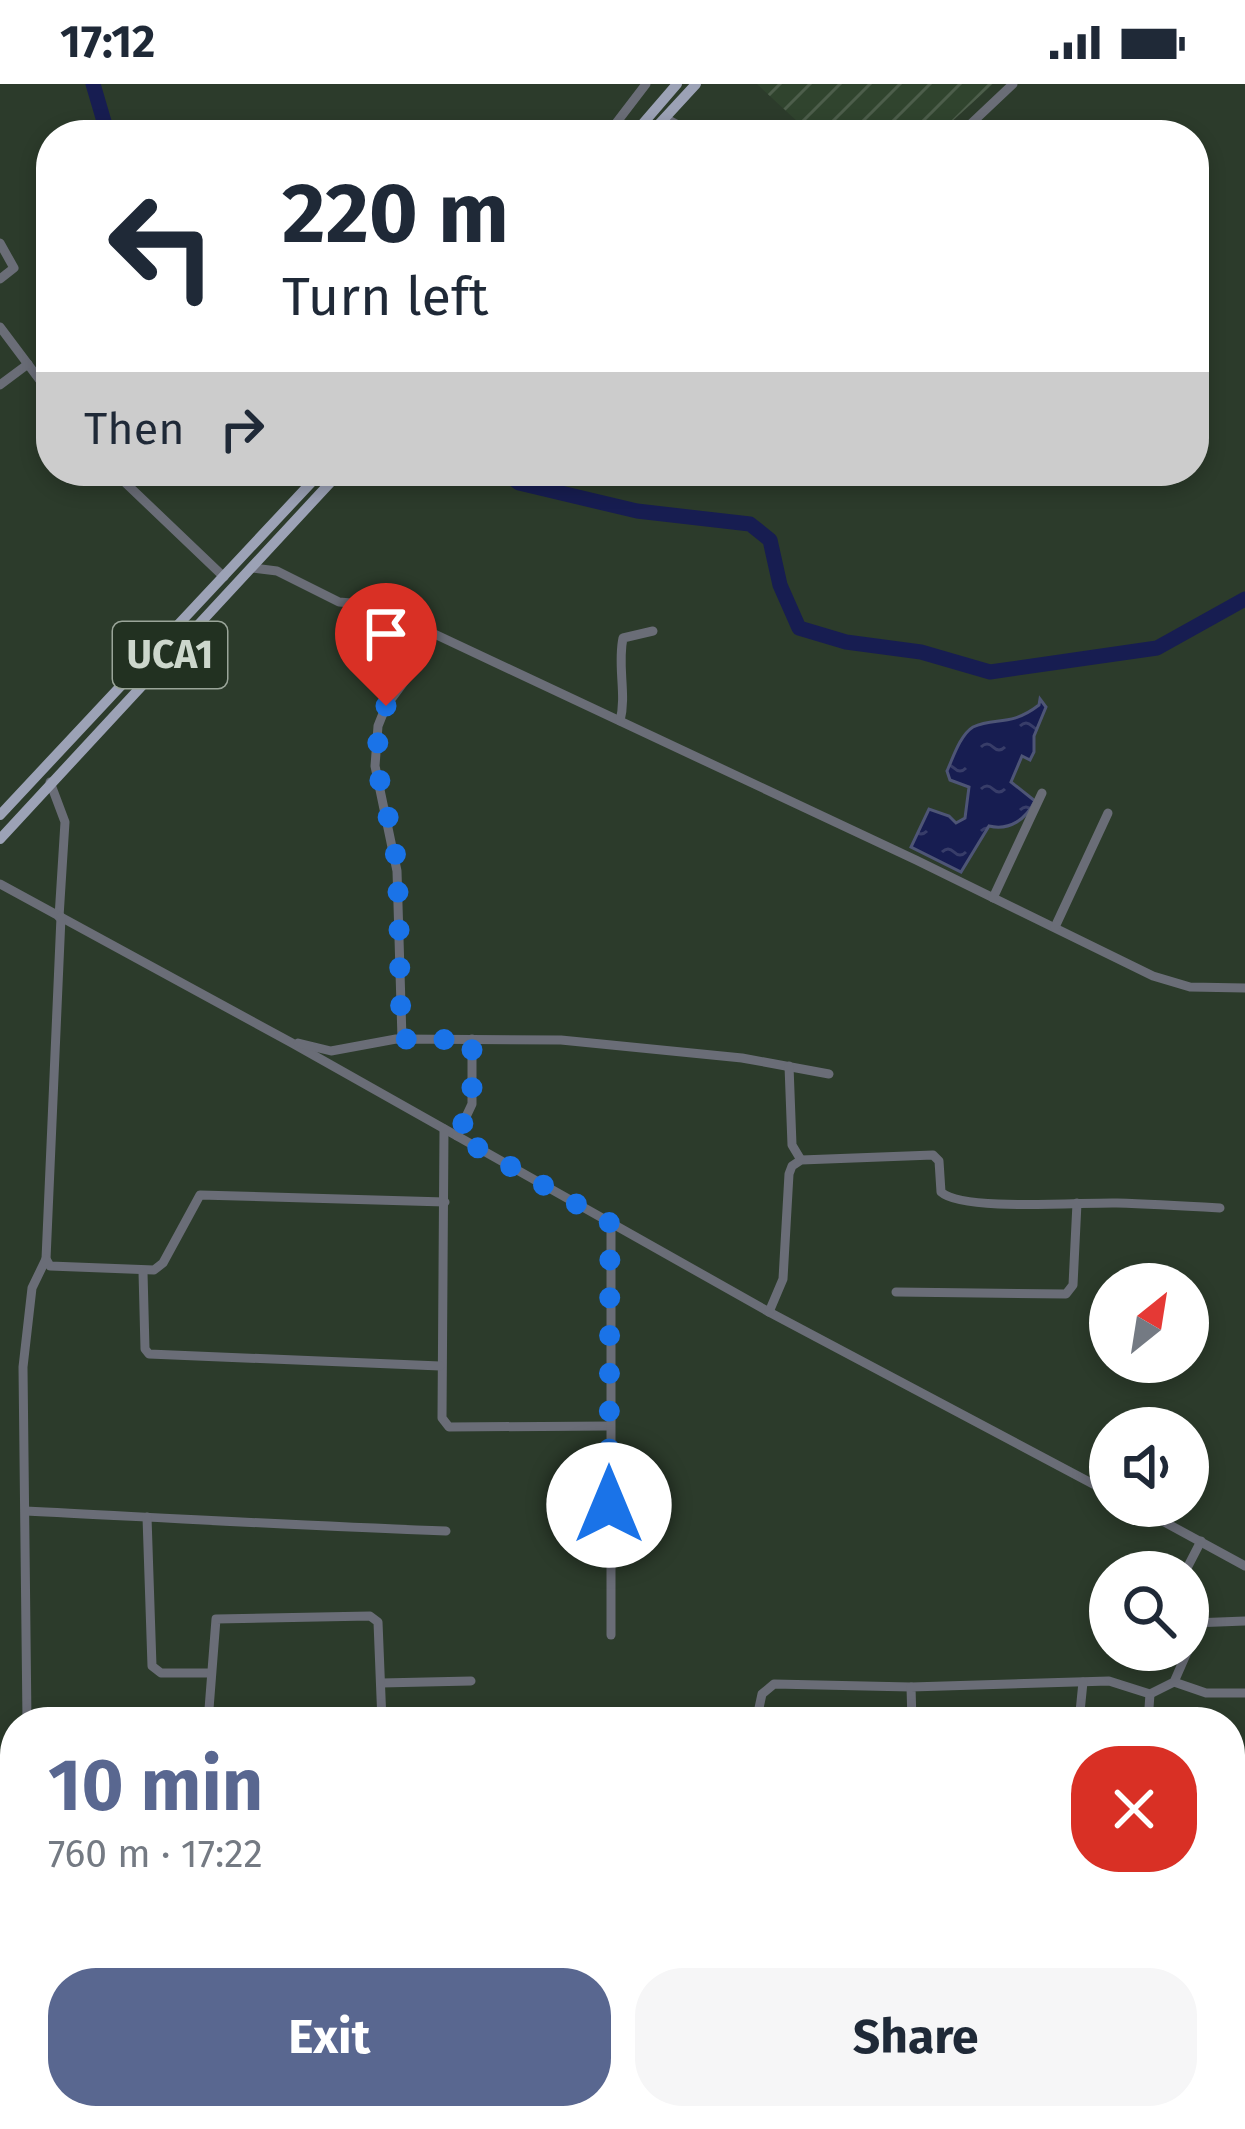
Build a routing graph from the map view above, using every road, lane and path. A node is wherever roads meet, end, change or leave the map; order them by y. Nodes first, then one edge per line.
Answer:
1 (646, 84) edge
2 (677, 84) edge
3 (696, 84) edge
4 (1013, 84) edge
5 (665, 118) joint
6 (618, 120) edge
7 (646, 120) edge
8 (669, 120) edge
9 (975, 120) edge
10 (0, 243) edge
11 (0, 278) edge
12 (0, 327) edge
13 (28, 364) junction
14 (36, 375) edge
15 (0, 385) edge
16 (131, 486) edge
17 (308, 486) edge
18 (327, 486) edge
19 (253, 568) junction
20 (224, 577) junction
21 (653, 631) dead end
22 (416, 667) dead end
23 (620, 721) junction
24 (50, 782) junction
25 (1042, 793) dead end
26 (1108, 813) dead end
27 (0, 815) edge
28 (0, 839) edge
29 (0, 884) edge
30 (993, 898) junction
31 (60, 917) junction
32 (1054, 927) junction
33 (1245, 988) edge
34 (402, 1039) junction
35 (472, 1040) junction
36 (292, 1043) junction
37 (789, 1066) junction
38 (829, 1073) dead end
39 (444, 1129) junction
40 (457, 1136) junction
41 (801, 1160) junction
42 (445, 1202) junction
43 (1077, 1203) junction
44 (1220, 1208) dead end
45 (610, 1223) junction
46 (46, 1259) junction
47 (143, 1272) junction
48 (896, 1292) dead end
49 (770, 1312) junction
50 (440, 1366) junction
51 (609, 1426) junction
52 (1089, 1481) edge
53 (26, 1511) junction
54 (147, 1517) junction
55 (1175, 1527) edge
56 (446, 1531) dead end
57 (1201, 1541) junction
58 (1196, 1551) edge
59 (1245, 1566) edge
60 (1245, 1621) edge
61 (1209, 1622) edge
62 (611, 1634) dead end
63 (1179, 1671) edge
64 (209, 1673) junction
65 (470, 1681) dead end
66 (1083, 1682) junction
67 (1174, 1682) junction
68 (381, 1683) junction
69 (911, 1687) junction
70 (1245, 1693) edge
71 (1150, 1694) junction
72 (27, 1707) edge
73 (208, 1707) edge
74 (382, 1707) edge
75 (759, 1707) edge
76 (912, 1707) edge
77 (1080, 1707) edge
78 (1149, 1707) edge

1 - 6 street
2 - 7 main road
3 - 5 main road
4 - 9 street
5 - 8 street
10 - 11 street
12 - 13 street
13 - 14 street
13 - 15 street
16 - 20 street
17 - 20 main road, UCA1
18 - 19 main road, UCA1
19 - 23 street
19 - 24 main road, UCA1
20 - 27 main road, UCA1
21 - 23 street
22 - 34 street
23 - 30 street
24 - 28 main road, UCA1
24 - 31 street
25 - 30 street
26 - 32 street
29 - 31 street
30 - 32 street
31 - 36 street
31 - 46 street
32 - 33 street
34 - 35 street
34 - 36 street
35 - 37 street
35 - 40 street
36 - 39 street
37 - 38 street
37 - 41 street
39 - 40 street
39 - 42 street
40 - 45 street
41 - 43 street
41 - 49 street
42 - 47 street
42 - 50 street
43 - 44 street
43 - 48 street
45 - 49 street
45 - 51 street
46 - 47 street
46 - 53 street
47 - 50 street
49 - 52 street
50 - 51 street
51 - 62 street
53 - 54 street
53 - 72 street
54 - 56 street
54 - 64 street
55 - 57 street
57 - 58 street
57 - 59 street
60 - 61 street
63 - 67 street
64 - 68 street
64 - 73 street
65 - 68 street
66 - 69 street
66 - 71 street
66 - 77 street
67 - 70 street
67 - 71 street
68 - 74 street
69 - 75 street
69 - 76 street
71 - 78 street

